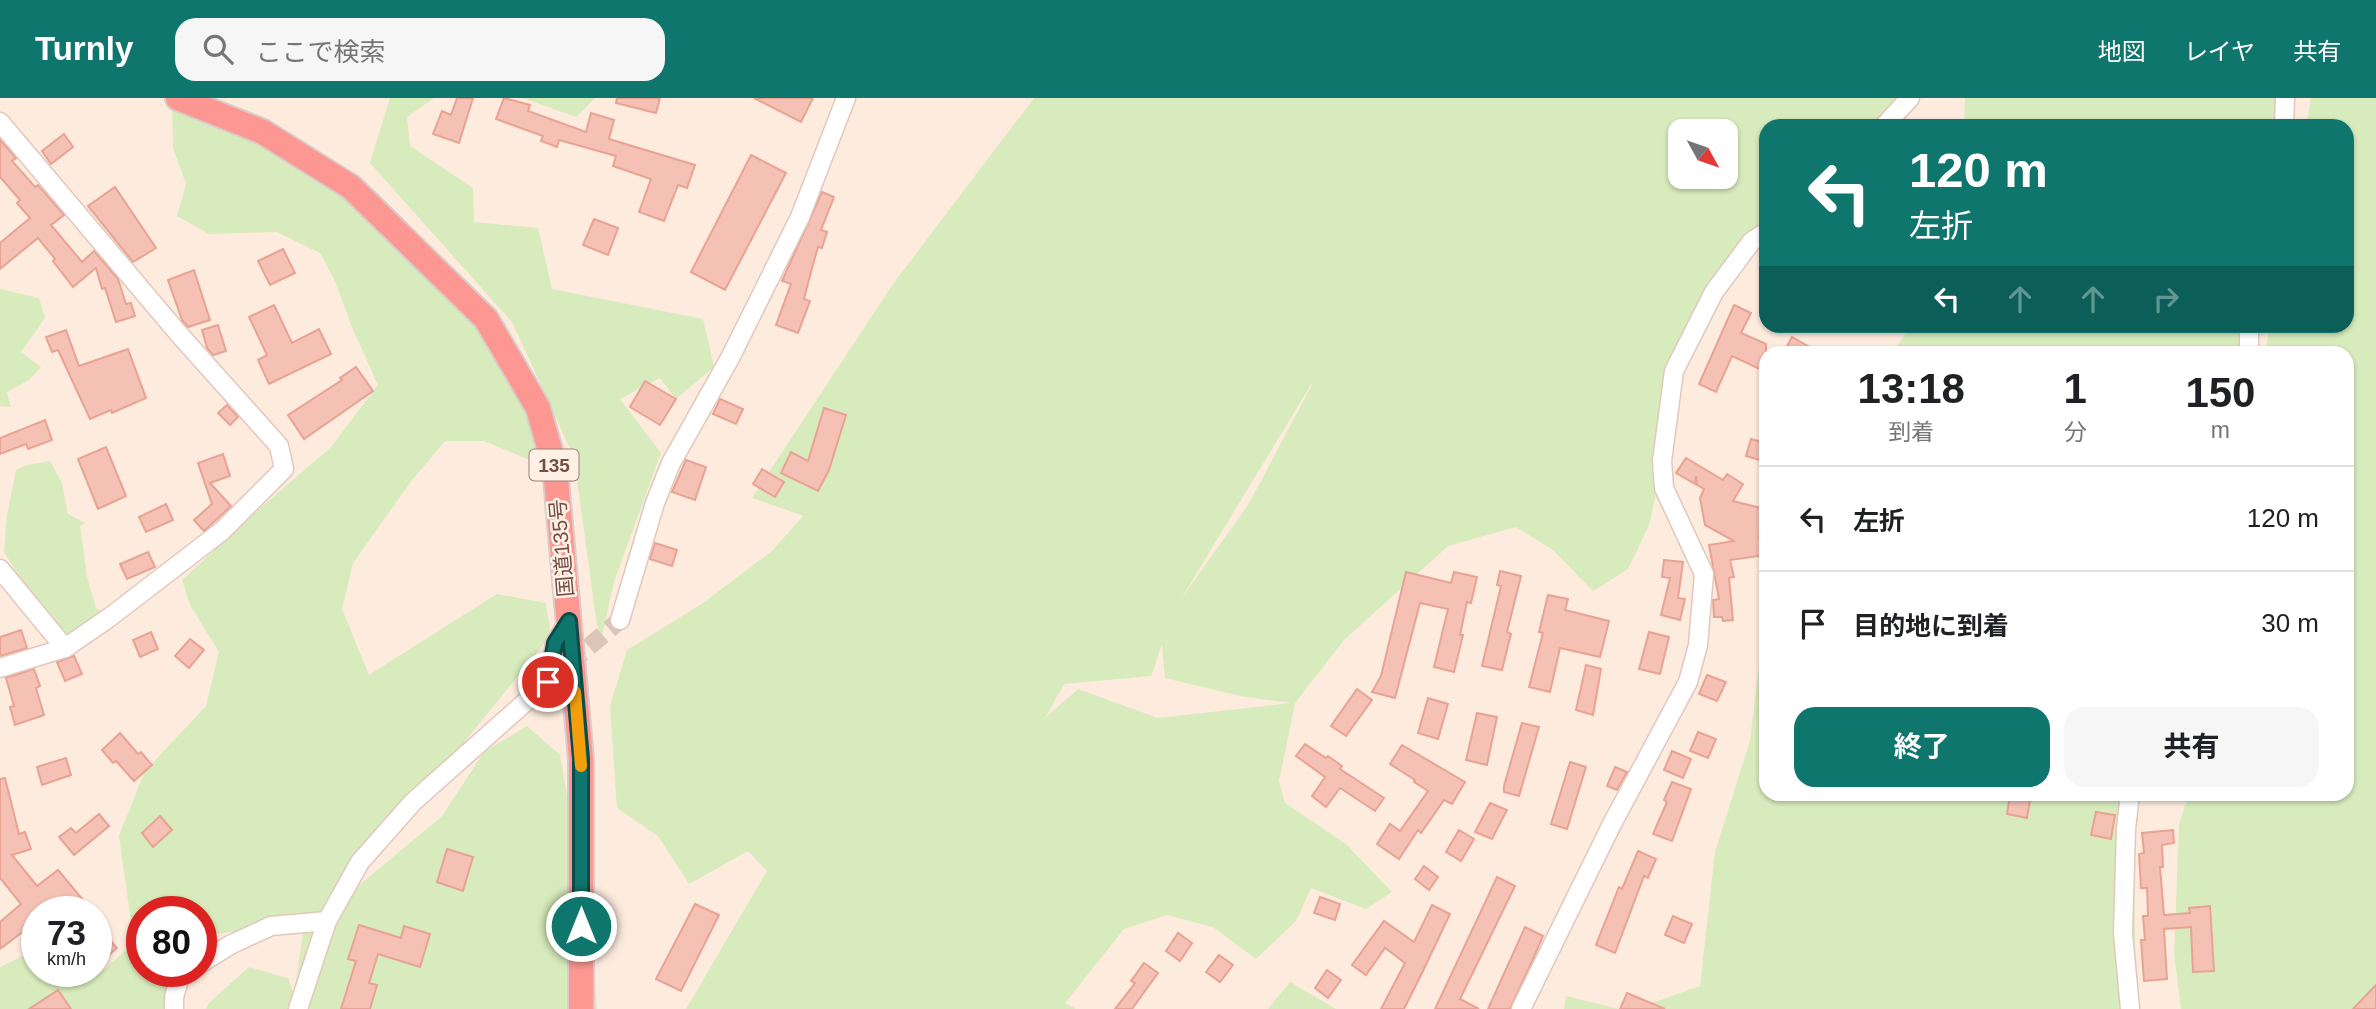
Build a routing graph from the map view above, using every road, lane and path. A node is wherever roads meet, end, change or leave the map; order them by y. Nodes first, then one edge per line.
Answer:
1 (178, 98) edge
2 (846, 98) edge
3 (1910, 98) edge
4 (2285, 98) edge
5 (1890, 119) edge
6 (2284, 119) edge
7 (0, 122) edge
8 (1759, 236) edge
9 (0, 569) edge
10 (620, 620) tunnel mouth
11 (569, 621) junction
12 (65, 648) junction
13 (0, 668) edge
14 (2129, 801) edge
15 (327, 921) junction
16 (217, 953) edge
17 (177, 987) edge
18 (174, 1009) edge
19 (298, 1009) edge
20 (581, 1009) edge
21 (1521, 1009) edge
22 (2130, 1009) edge

1 - 11 highway, 国道135号 / 135
2 - 10 street
3 - 5 street
4 - 6 street
7 - 12 street
8 - 21 street
9 - 12 street
11 - 15 street
11 - 20 highway, 国道135号 / 135
12 - 13 street
14 - 22 street
15 - 16 street
15 - 19 street
17 - 18 street

